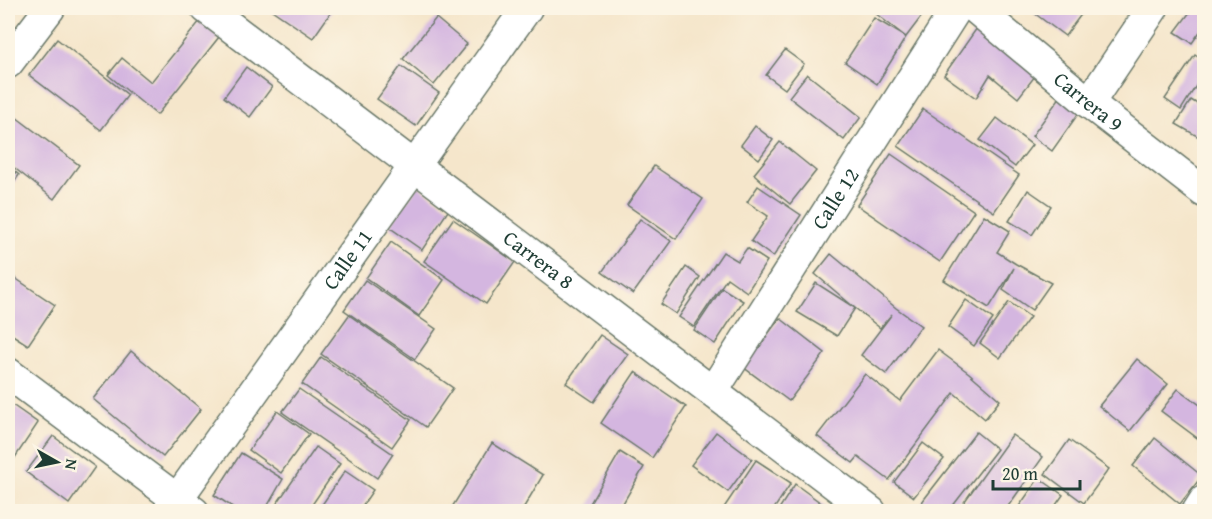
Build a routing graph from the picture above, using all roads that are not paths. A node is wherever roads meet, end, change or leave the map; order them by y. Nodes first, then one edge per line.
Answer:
1 (50, 8) edge
2 (206, 8) edge
3 (527, 8) edge
4 (957, 8) edge
5 (975, 8) edge
6 (1153, 8) edge
7 (8, 63) edge
8 (1089, 103) junction
9 (414, 166) junction
10 (1204, 192) edge
11 (8, 373) edge
12 (713, 391) junction
13 (1204, 501) edge
14 (180, 507) edge
15 (871, 512) edge
16 (1197, 512) edge

1 - 7 street
2 - 9 street, Carrera 8
3 - 9 street, Calle 11
4 - 12 street, Calle 12
5 - 8 street, Carrera 9
6 - 8 street
8 - 10 street, Carrera 9
9 - 12 street, Carrera 8
9 - 14 street, Calle 11
11 - 14 street
12 - 15 street, Carrera 8
13 - 16 street

